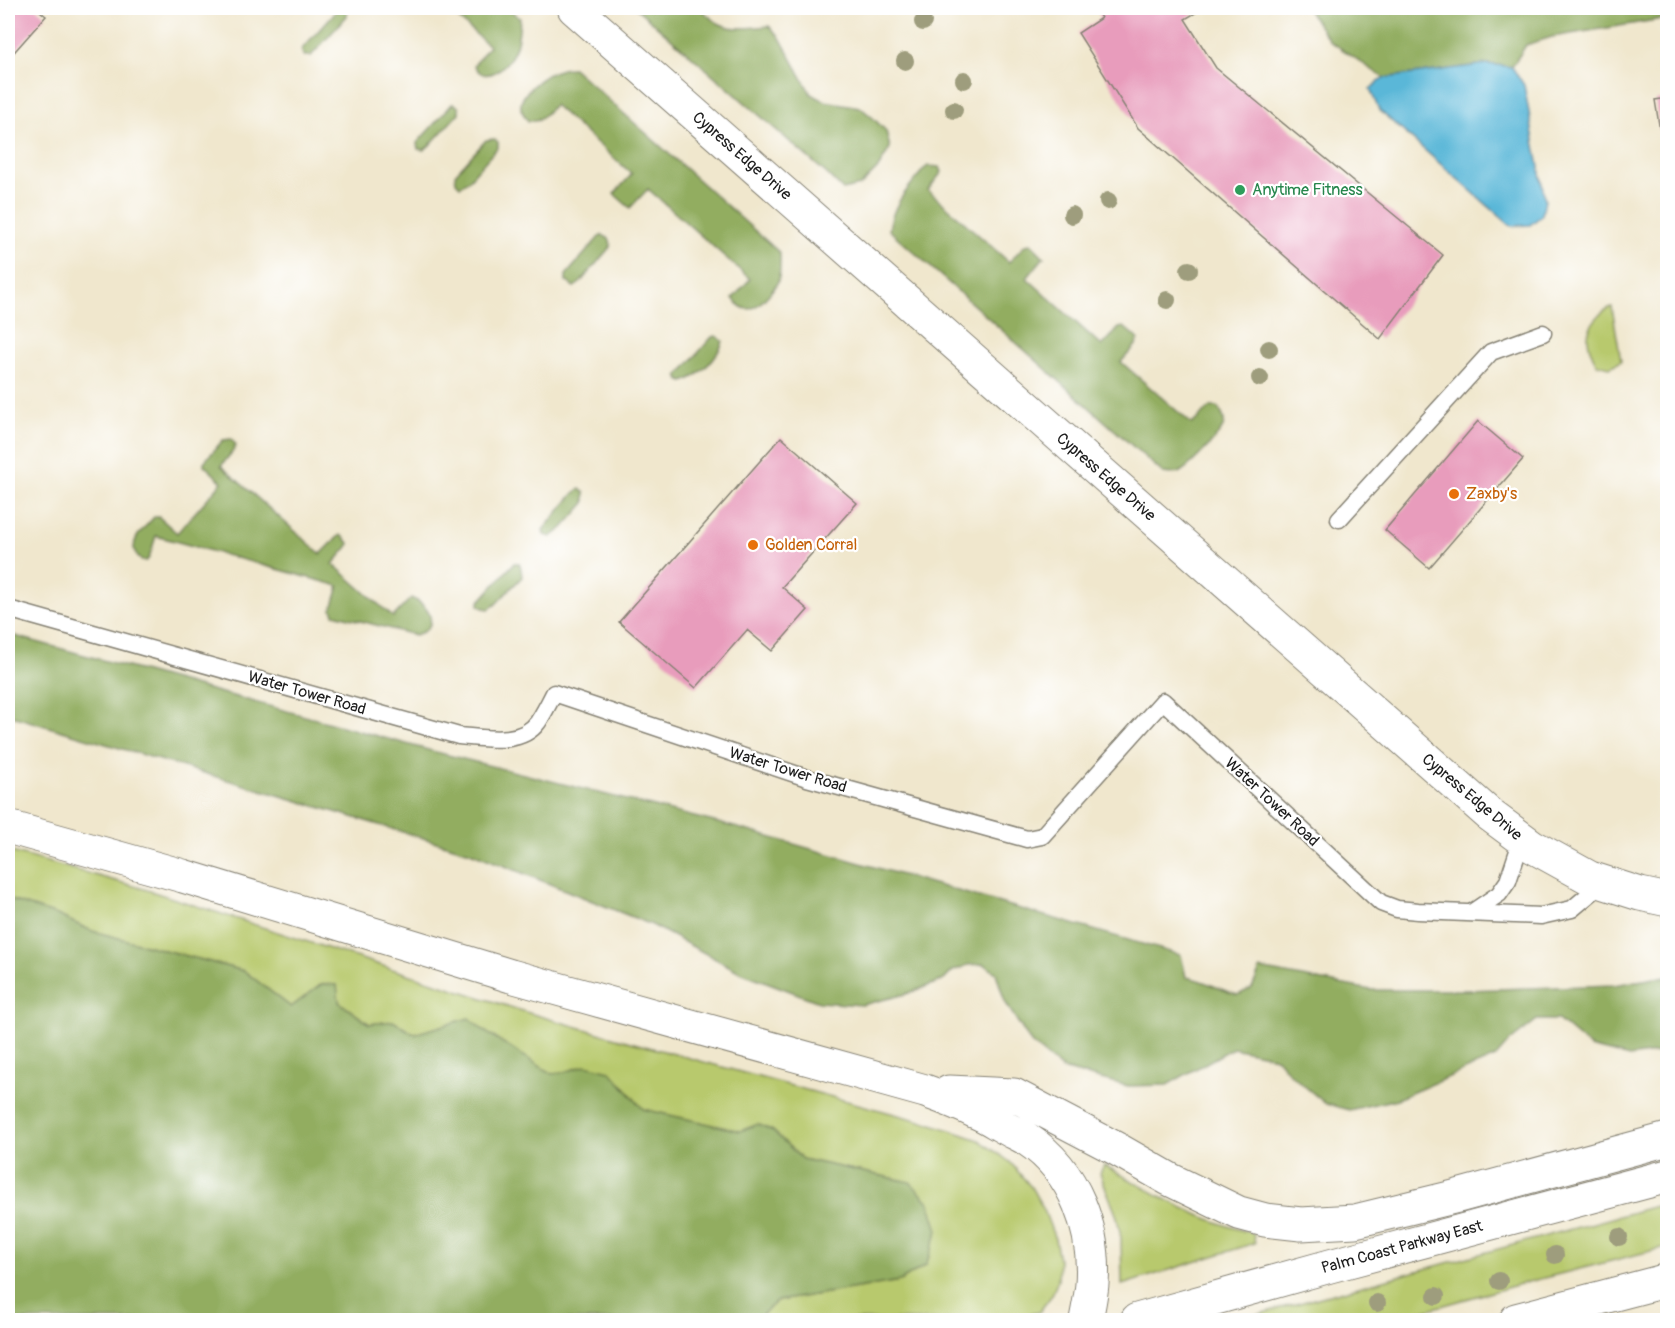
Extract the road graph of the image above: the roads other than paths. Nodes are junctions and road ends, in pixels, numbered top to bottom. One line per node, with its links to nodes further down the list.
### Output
1 (574, 8): 6 (main road, Cypress Edge Drive)
2 (1543, 333): 3 (lane)
3 (1339, 519)
4 (8, 609): 9 (lane, Water Tower Road)
5 (8, 827): 10 (main road)
6 (1522, 839): 7 (main road, Cypress Edge Drive); 9 (lane)
7 (1604, 882): 8 (main road, Cypress Edge Drive); 9 (lane, Water Tower Road)
8 (1668, 900)
9 (1471, 913)
10 (925, 1090): 11 (main road); 14 (main road)
11 (1668, 1139)
12 (1668, 1176): 15 (main road, Palm Coast Parkway East)
13 (1668, 1280): 16 (main road)
14 (1086, 1320)
15 (1137, 1320)
16 (1516, 1320)

